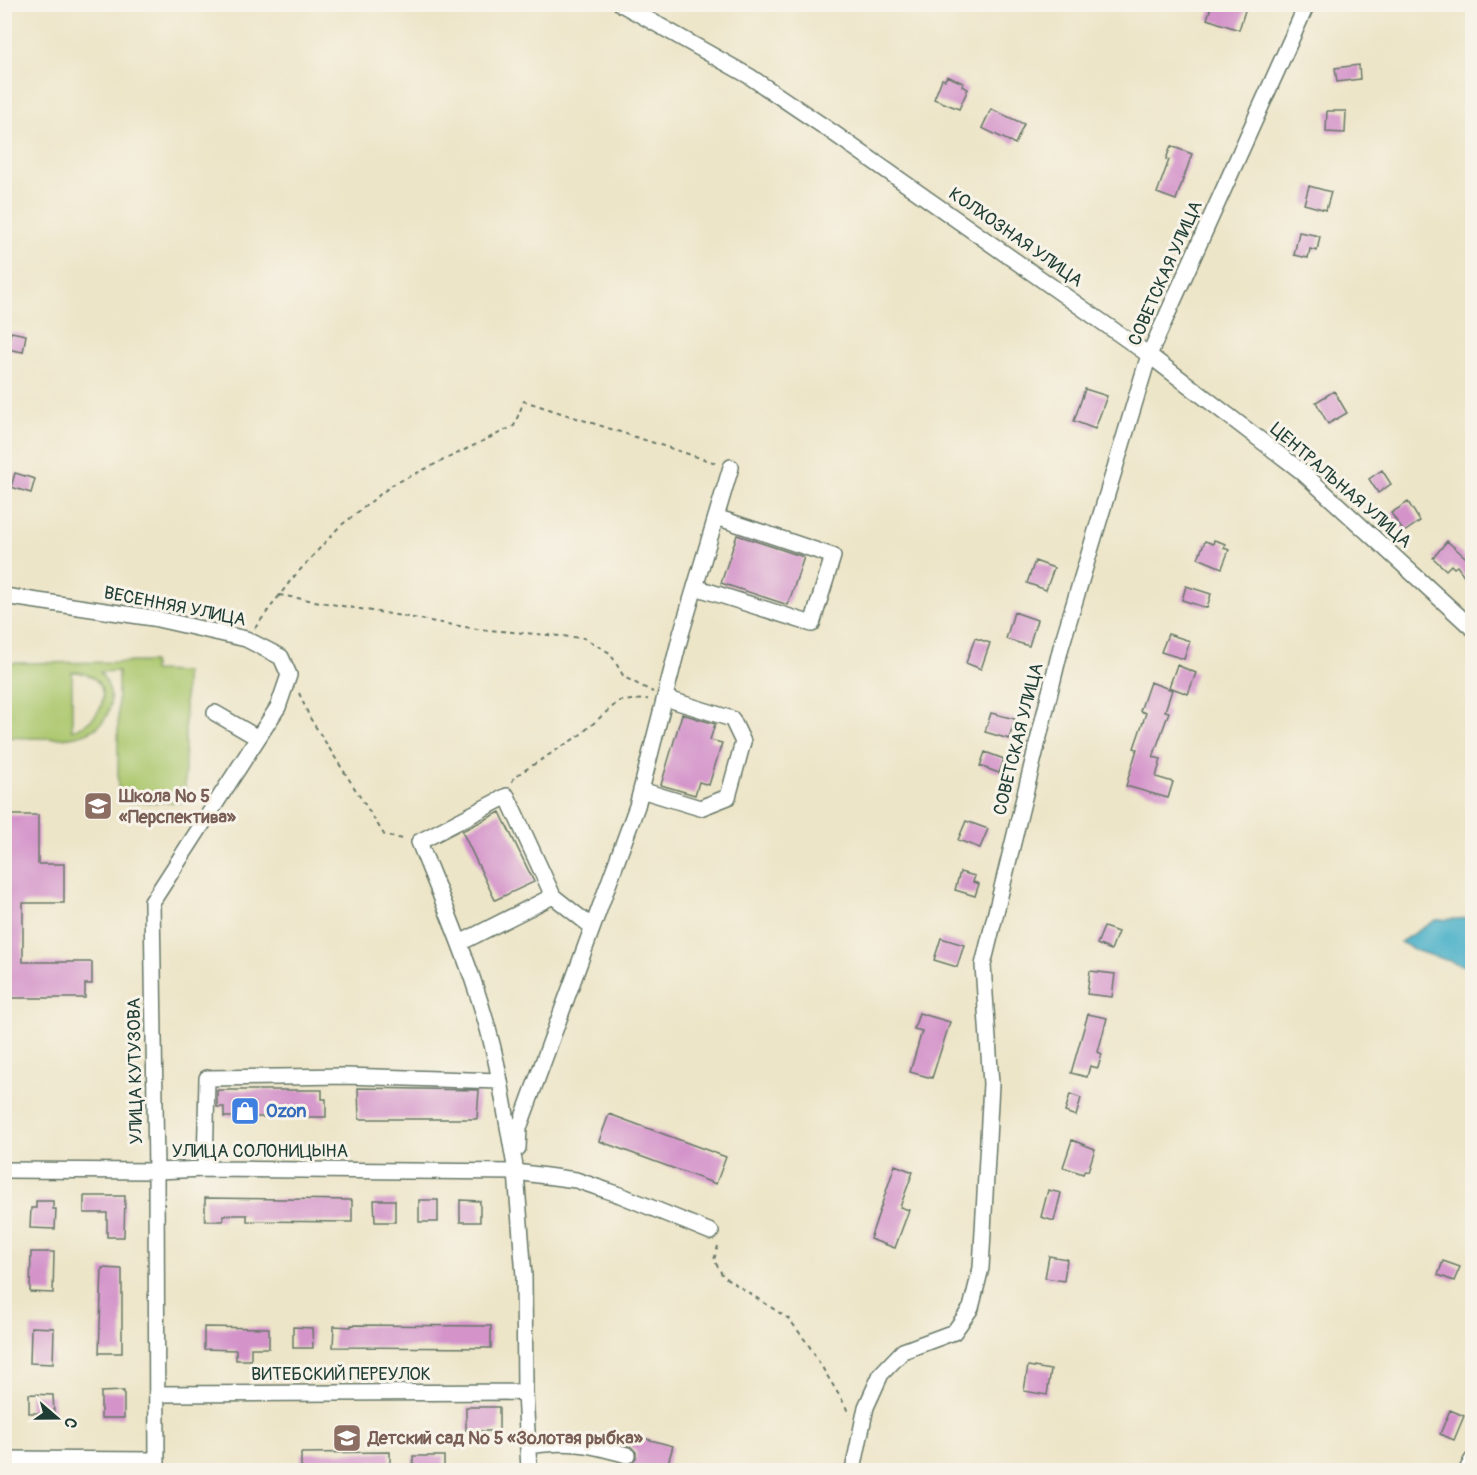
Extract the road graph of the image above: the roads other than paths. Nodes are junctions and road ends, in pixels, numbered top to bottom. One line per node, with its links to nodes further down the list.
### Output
1 (621, 4): 3 (street, КОЛХОЗНАЯ УЛИЦА)
2 (1307, 4): 3 (street, СОВЕТСКАЯ УЛИЦА)
3 (1149, 355): 8 (street, ЦЕНТРАЛЬНАЯ УЛИЦА); 31 (street, СОВЕТСКАЯ УЛИЦА)
4 (731, 467): 5 (street)
5 (716, 517): 6 (street); 6 (street)
6 (695, 587): 9 (street)
7 (4, 596): 10 (street, ВЕСЕННЯЯ УЛИЦА)
8 (1473, 628)
9 (664, 698): 13 (street); 13 (street)
10 (279, 707): 12 (street, УЛИЦА КУТУЗОВА)
11 (215, 713): 12 (street)
12 (258, 738): 20 (street, УЛИЦА КУТУЗОВА)
13 (641, 790): 15 (street)
14 (553, 897): 15 (street); 16 (street); 16 (street)
15 (592, 927): 21 (street)
16 (460, 943): 17 (street)
17 (500, 1081): 18 (street); 21 (street)
18 (205, 1169): 20 (street, УЛИЦА СОЛОНИЦЫНА); 21 (street, УЛИЦА СОЛОНИЦЫНА)
19 (4, 1170): 20 (street, УЛИЦА СОЛОНИЦЫНА)
20 (156, 1171): 24 (street, УЛИЦА КУТУЗОВА)
21 (516, 1172): 22 (street, УЛИЦА СОЛОНИЦЫНА); 23 (street)
22 (711, 1232)
23 (525, 1392): 24 (street, ВИТЕБСКИЙ ПЕРЕУЛОК); 25 (street)
24 (157, 1394): 29 (street, УЛИЦА КУТУЗОВА)
25 (528, 1446): 26 (street); 30 (street)
26 (627, 1455)
27 (4, 1459): 29 (street)
28 (1473, 1460): 32 (street)
29 (156, 1465)
30 (529, 1470)
31 (853, 1470)
32 (1467, 1470)

